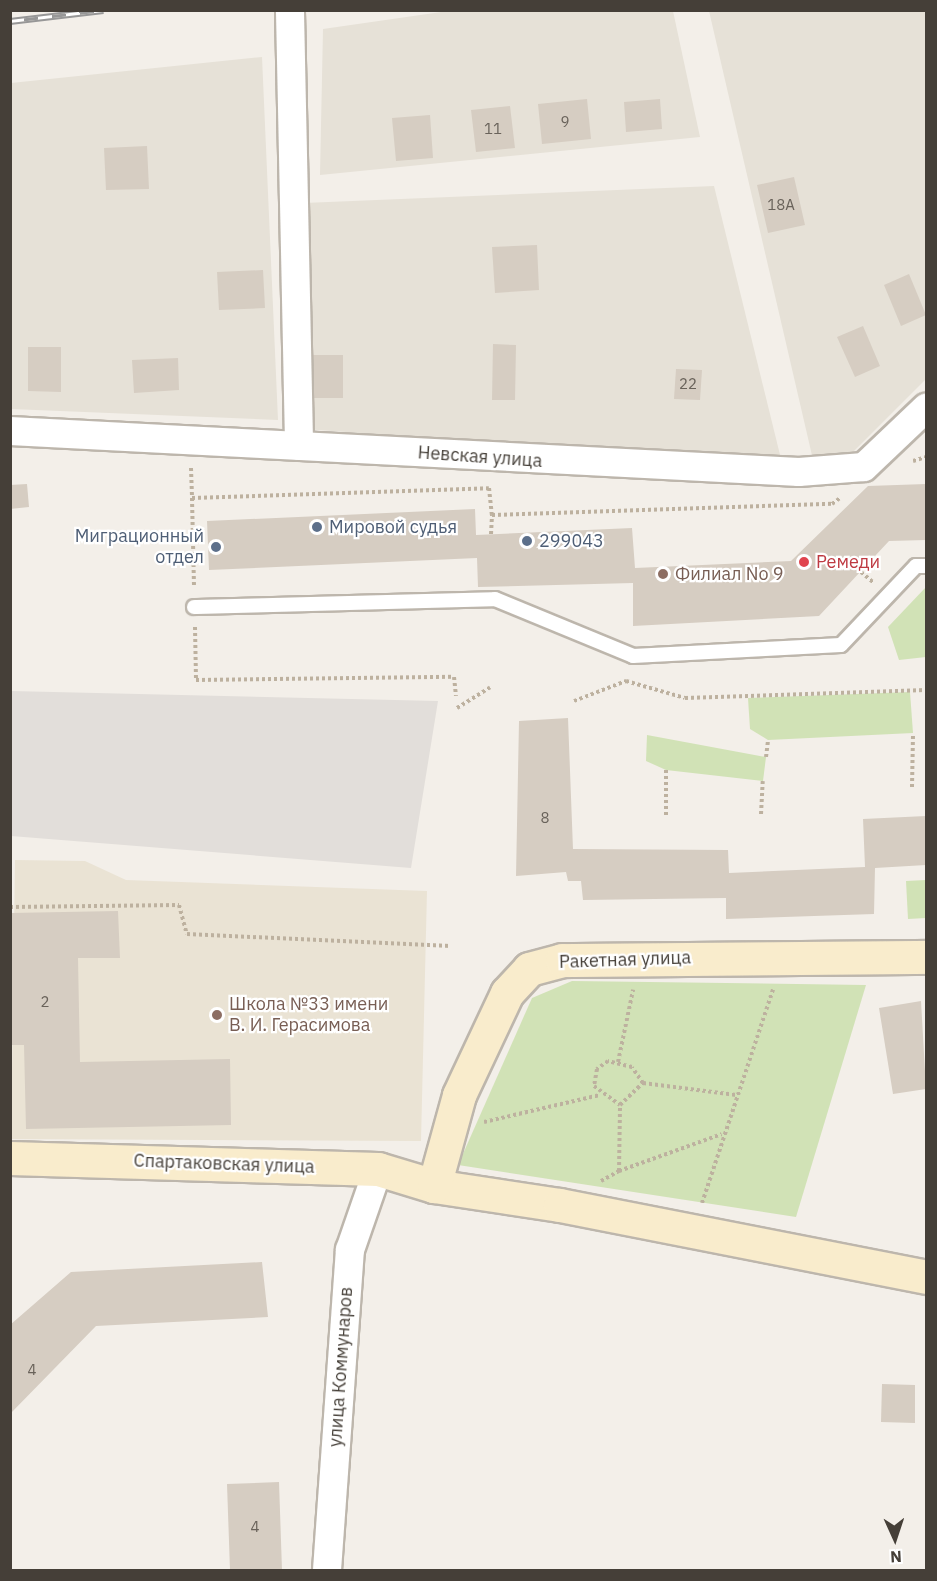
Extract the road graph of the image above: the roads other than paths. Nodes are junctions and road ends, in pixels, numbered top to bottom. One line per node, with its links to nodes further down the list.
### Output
1 (290, 12): 4 (street)
2 (927, 408): 4 (street, Невская улица)
3 (10, 431): 4 (street, Невская улица)
4 (299, 446)
5 (927, 566): 6 (lane)
6 (194, 607)
7 (927, 957): 10 (main road, Ракетная улица)
8 (10, 1158): 9 (main road, Спартаковская улица)
9 (378, 1169): 10 (main road, Спартаковская улица); 12 (street, улица Коммунаров)
10 (434, 1186): 11 (main road, Спартаковская улица)
11 (927, 1277)
12 (327, 1570)

